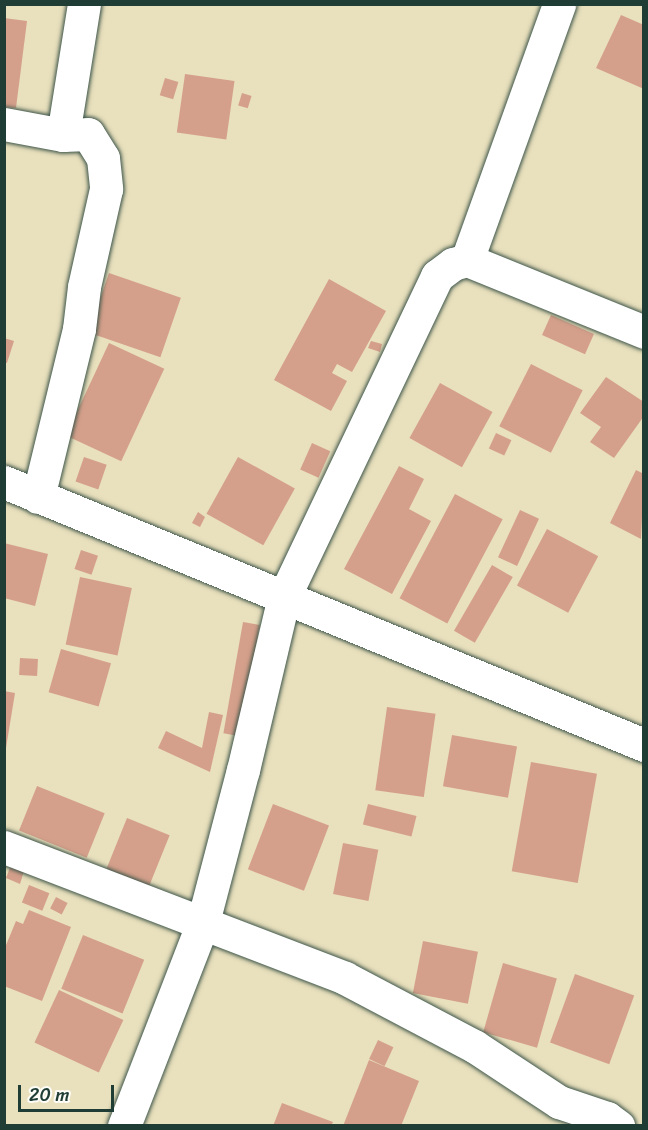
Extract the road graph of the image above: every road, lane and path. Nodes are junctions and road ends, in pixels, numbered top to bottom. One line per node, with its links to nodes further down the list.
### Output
1 (84, 4): 4 (street)
2 (559, 4): 5 (street)
3 (4, 124): 4 (street)
4 (63, 135): 8 (street)
5 (467, 260): 6 (street); 9 (street)
6 (644, 332)
7 (4, 483): 8 (street)
8 (38, 497): 9 (street)
9 (284, 597): 10 (street); 12 (street)
10 (644, 746)
11 (4, 847): 12 (street)
12 (203, 922): 13 (street); 14 (street)
13 (124, 1125)
14 (618, 1125)

